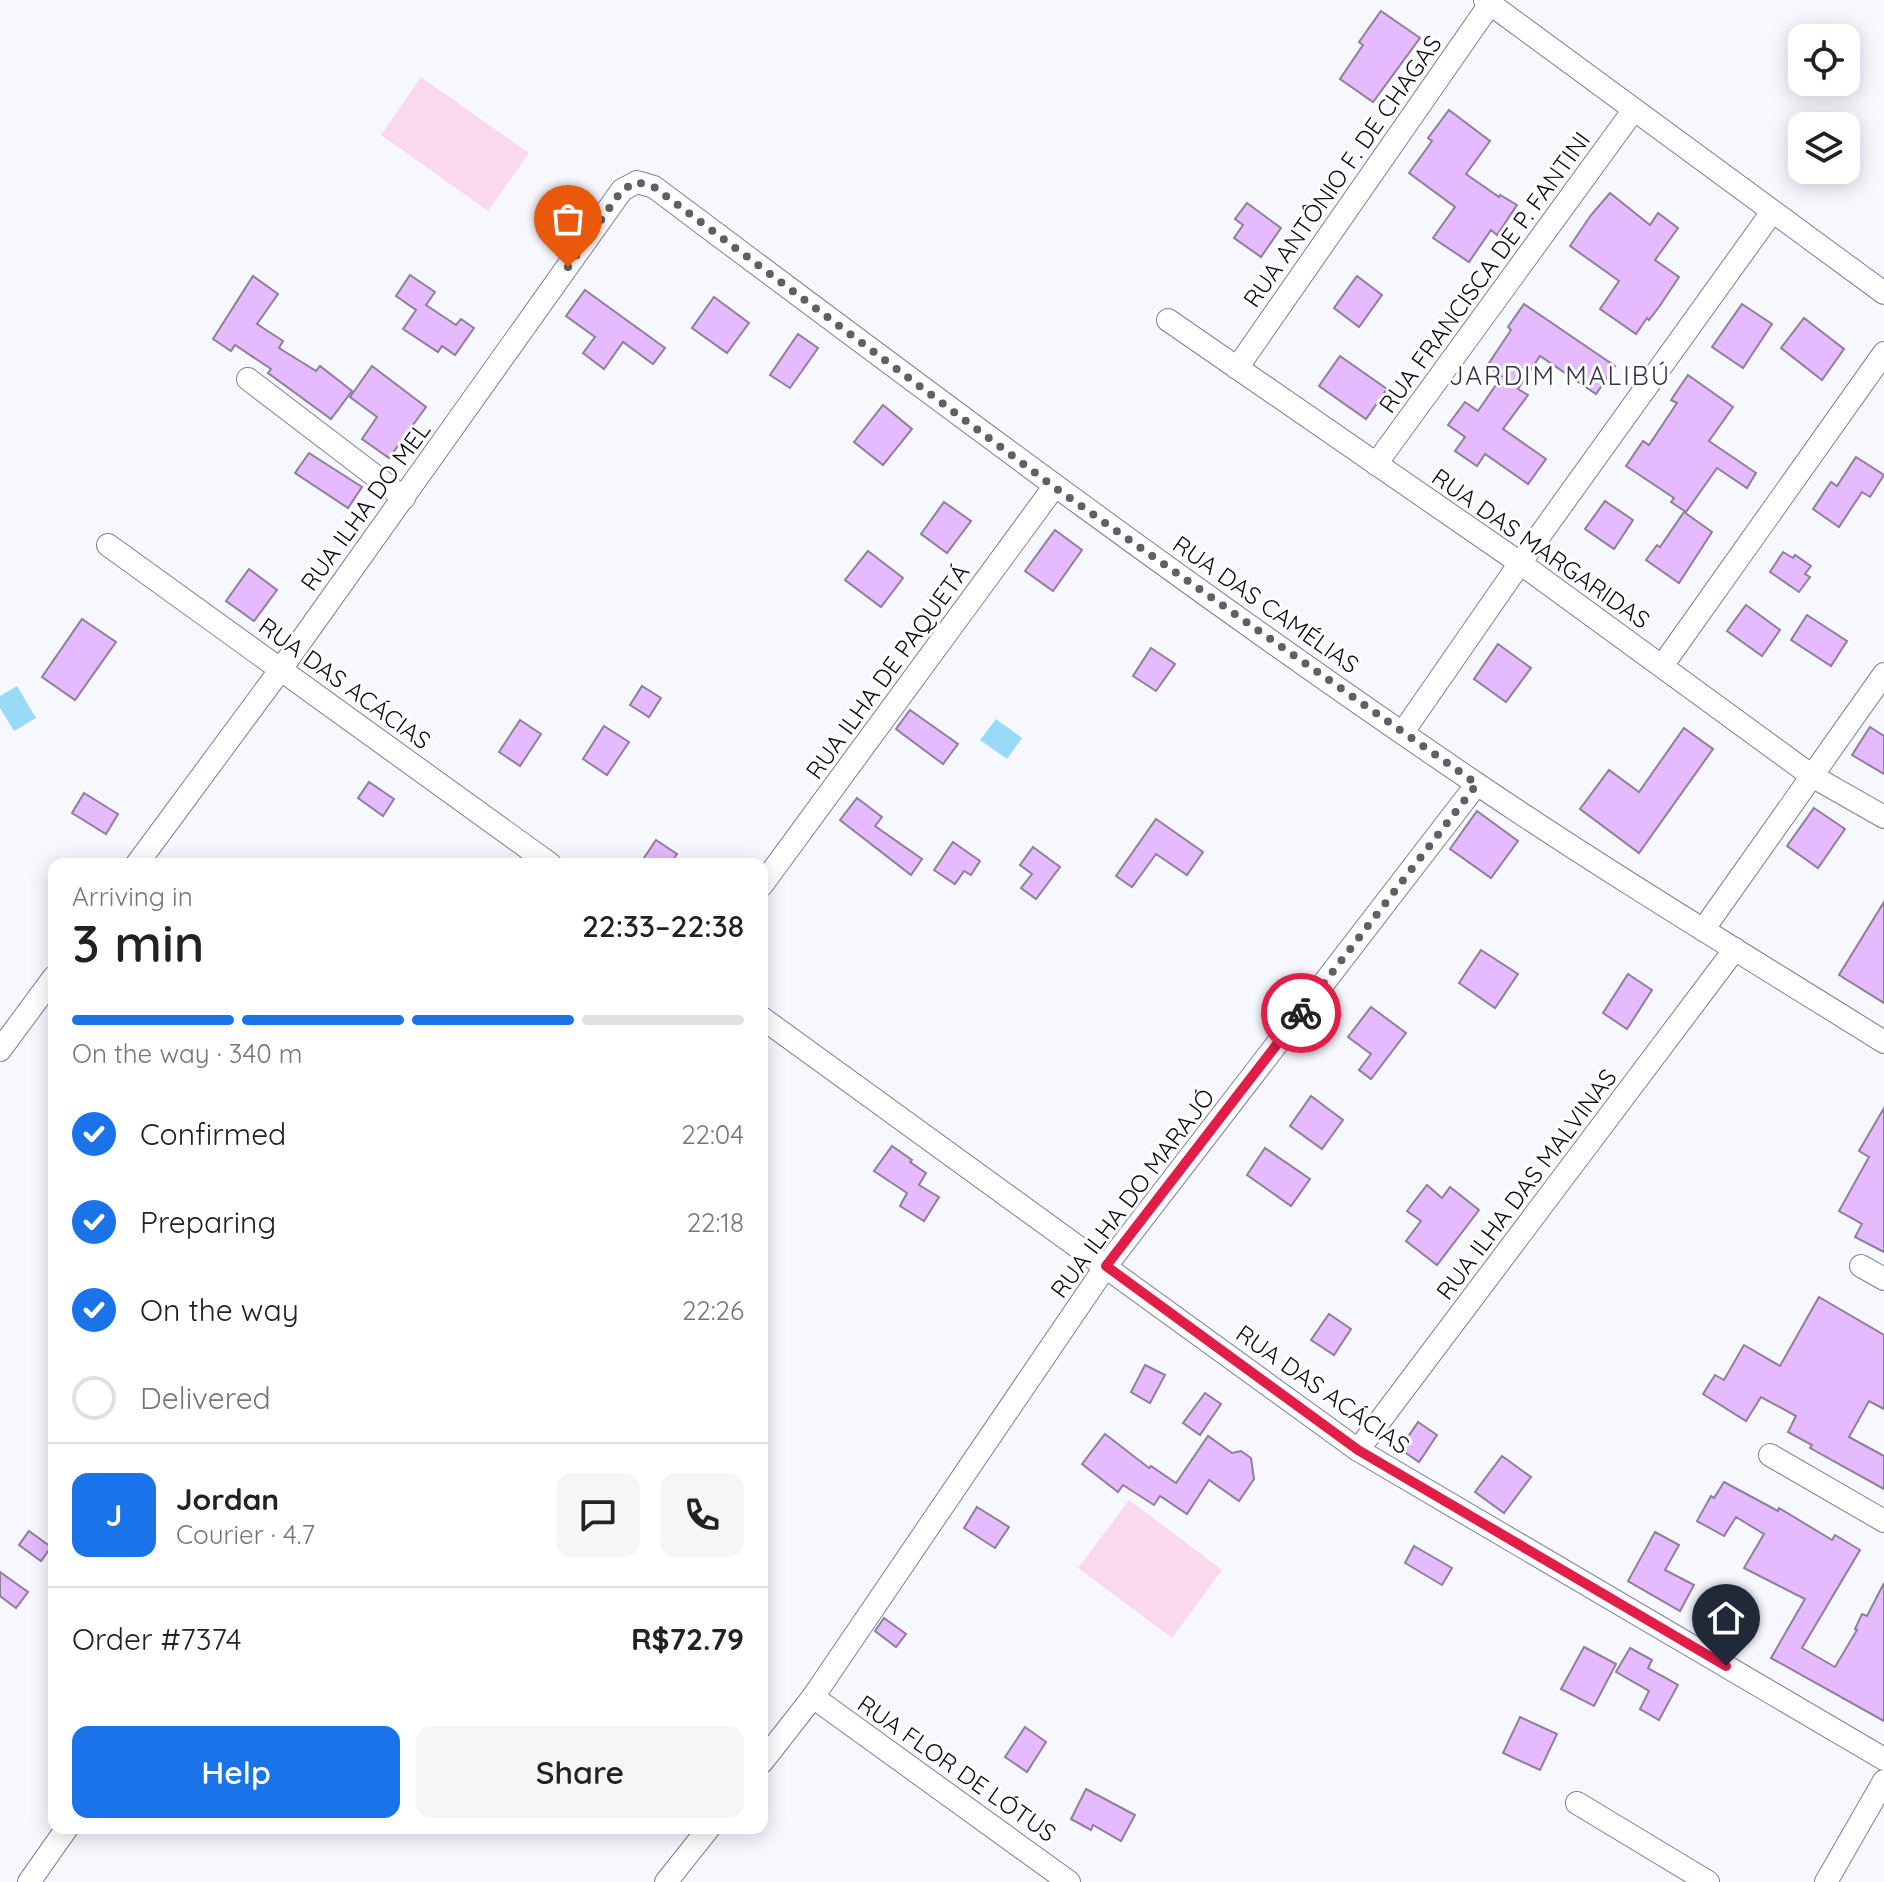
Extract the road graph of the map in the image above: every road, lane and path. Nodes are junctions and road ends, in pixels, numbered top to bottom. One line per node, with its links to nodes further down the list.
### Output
1 (1488, 2): 2 (street); 8 (street, RUA ANTÔNIO F. DE CHAGAS)
2 (1633, 111): 4 (street); 10 (street, RUA FRANCISCA DE P. FANTINI)
3 (637, 182): 11 (street, RUA DAS CAMÉLIAS); 12 (street, RUA ILHA DO MEL)
4 (1772, 212): 5 (street); 14 (street)
5 (1884, 293)
6 (1168, 320): 8 (street, RUA DAS MARGARIDAS)
7 (1884, 353): 15 (street)
8 (1237, 368): 10 (street, RUA DAS MARGARIDAS)
9 (248, 379): 12 (street)
10 (1376, 464): 14 (street, RUA DAS MARGARIDAS)
11 (1054, 487): 18 (street, RUA DAS CAMÉLIAS); 24 (street, RUA ILHA DE PAQUETÁ)
12 (404, 498): 16 (street, RUA ILHA DO MEL)
13 (108, 545): 16 (street, RUA DAS ACÁCIAS)
14 (1520, 563): 15 (street, RUA DAS MARGARIDAS); 18 (street)
15 (1662, 666): 19 (street, RUA DAS MARGARIDAS)
16 (281, 669): 22 (street, RUA ILHA DO MEL); 23 (street, RUA DAS ACÁCIAS)
17 (1884, 674): 19 (street)
18 (1403, 732): 20 (street, RUA DAS CAMÉLIAS)
19 (1812, 776): 21 (street, RUA DAS MARGARIDAS); 25 (street)
20 (1477, 784): 25 (street, RUA DAS CAMÉLIAS); 31 (street, RUA ILHA DO MARAJÓ)
21 (1884, 817)
22 (141, 858)
23 (542, 858)
24 (768, 877)
25 (1703, 930): 26 (street, RUA DAS CAMÉLIAS)
26 (1735, 949): 29 (street, RUA DAS CAMÉLIAS); 34 (street, RUA ILHA DAS MALVINAS)
27 (48, 985): 30 (street)
28 (768, 1022): 31 (street, RUA DAS ACÁCIAS)
29 (1884, 1042)
30 (0, 1050)
31 (1106, 1266): 34 (street, RUA DAS ACÁCIAS); 37 (street, RUA ILHA DO MARAJÓ)
32 (1861, 1266): 33 (street)
33 (1884, 1279)
34 (1358, 1450): 39 (street, RUA DAS ACÁCIAS)
35 (1770, 1455): 36 (street)
36 (1884, 1521)
37 (813, 1697): 38 (street, RUA ILHA DO MARAJÓ); 46 (street, RUA FLOR DE LÓTUS)
38 (768, 1754)
39 (1884, 1759)
40 (1884, 1781): 48 (street)
41 (1577, 1803): 47 (street)
42 (63, 1834): 44 (street)
43 (704, 1834): 45 (street)
44 (29, 1882)
45 (666, 1882)
46 (1069, 1882)
47 (1708, 1882)
48 (1826, 1882)

